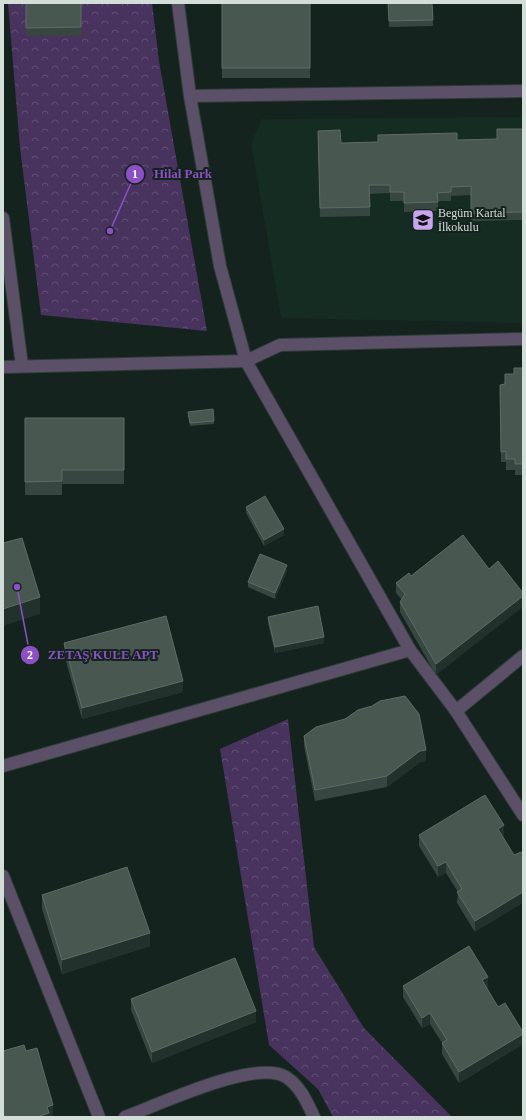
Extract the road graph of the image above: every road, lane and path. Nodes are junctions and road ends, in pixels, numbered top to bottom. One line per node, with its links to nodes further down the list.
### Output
1 (178, 3): 3 (street)
2 (523, 92): 3 (street)
3 (190, 96): 6 (street)
4 (3, 218): 8 (street)
5 (523, 339): 6 (street)
6 (246, 361): 8 (street); 9 (street)
7 (3, 366): 8 (street)
8 (22, 366)
9 (410, 650): 11 (street); 12 (street)
10 (523, 656): 11 (street)
11 (456, 711): 13 (street)
12 (3, 766)
13 (523, 814)
14 (3, 876): 15 (street)
15 (99, 1117)
16 (125, 1117): 17 (street)
17 (314, 1117)

